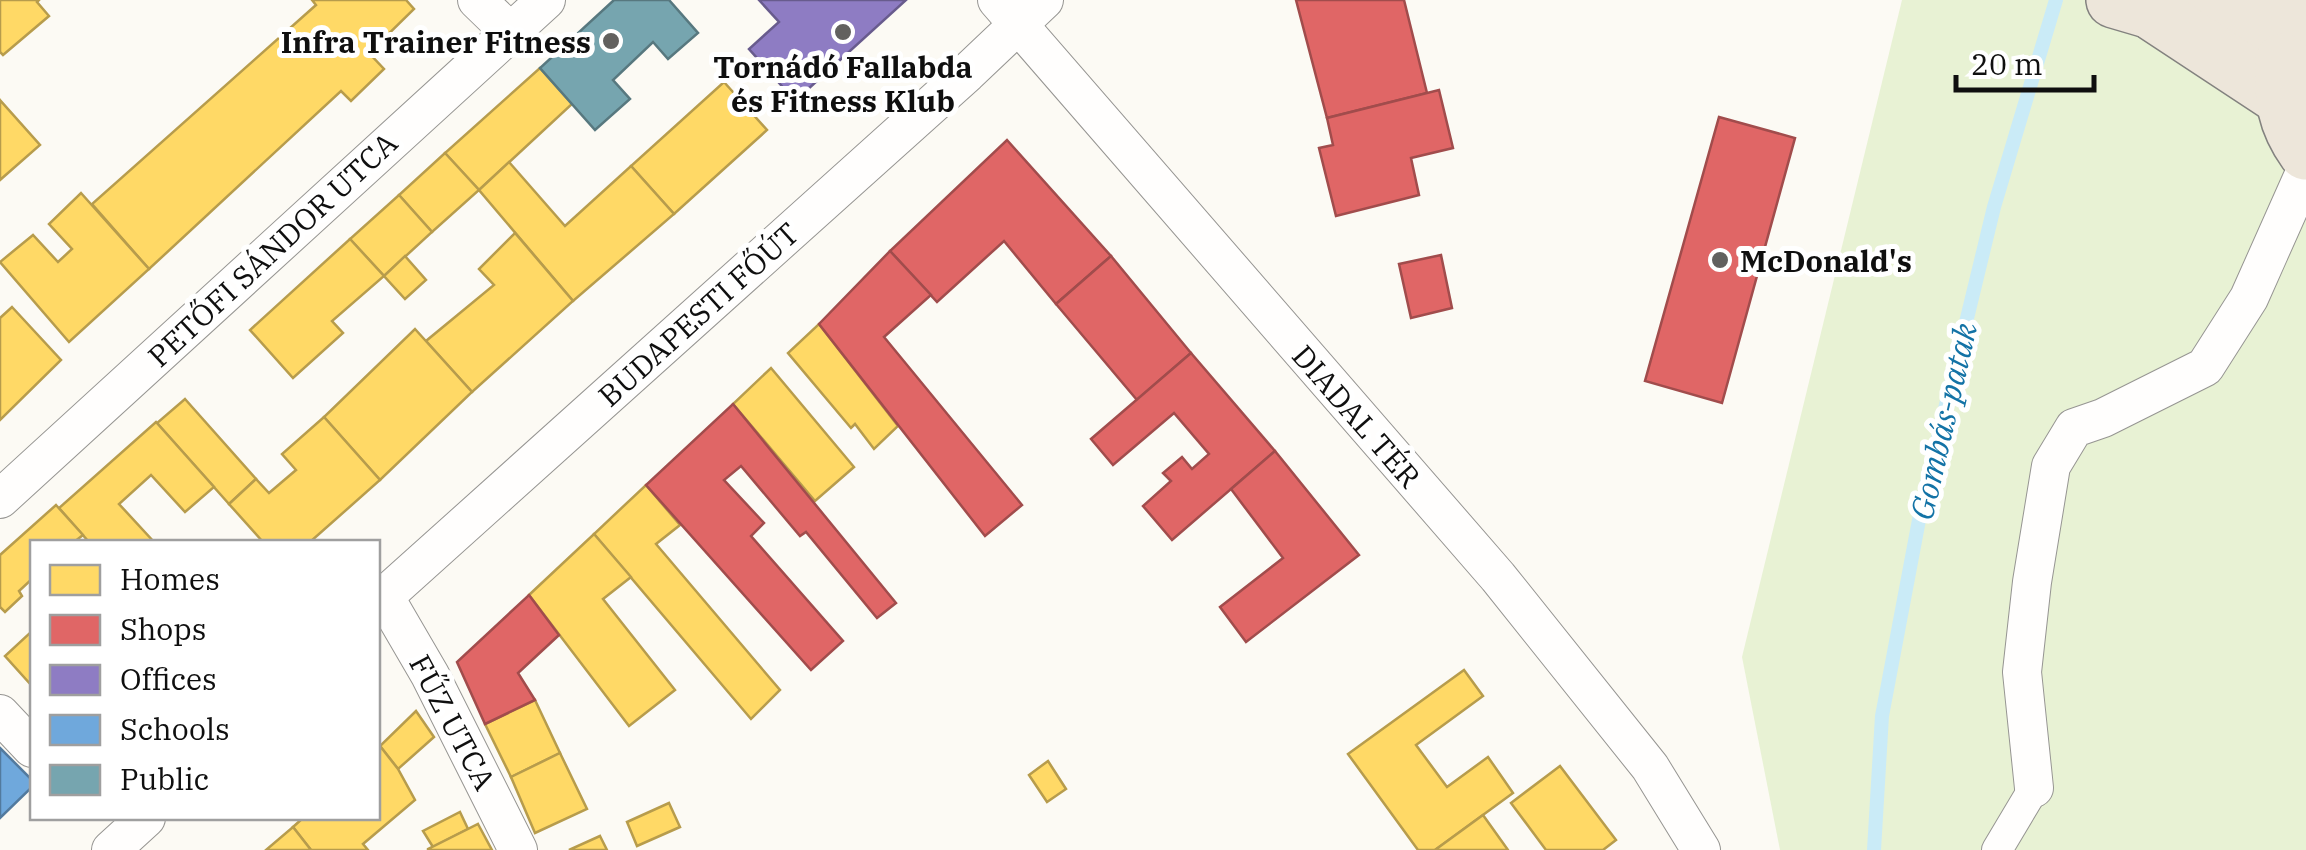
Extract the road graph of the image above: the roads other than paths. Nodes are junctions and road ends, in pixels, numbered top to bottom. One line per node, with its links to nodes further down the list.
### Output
1 (477, 0): 6 (street)
2 (546, 0): 6 (street, PETŐFI SÁNDOR UTCA)
3 (2131, 5): 5 (main road); 7 (main road)
4 (1019, 8): 11 (street, BUDAPESTI FŐÚT); 16 (street, DIADAL TÉR)
5 (2302, 23): 7 (main road)
6 (509, 31): 10 (street, PETŐFI SÁNDOR UTCA)
7 (2281, 97): 8 (main road)
8 (2306, 152)
9 (2306, 170): 14 (street)
10 (0, 499)
11 (380, 599): 15 (street, FŰZ UTCA)
12 (0, 714): 13 (street)
13 (30, 746)
14 (2034, 788): 17 (street)
15 (518, 850)
16 (1702, 850)
17 (1996, 850)

